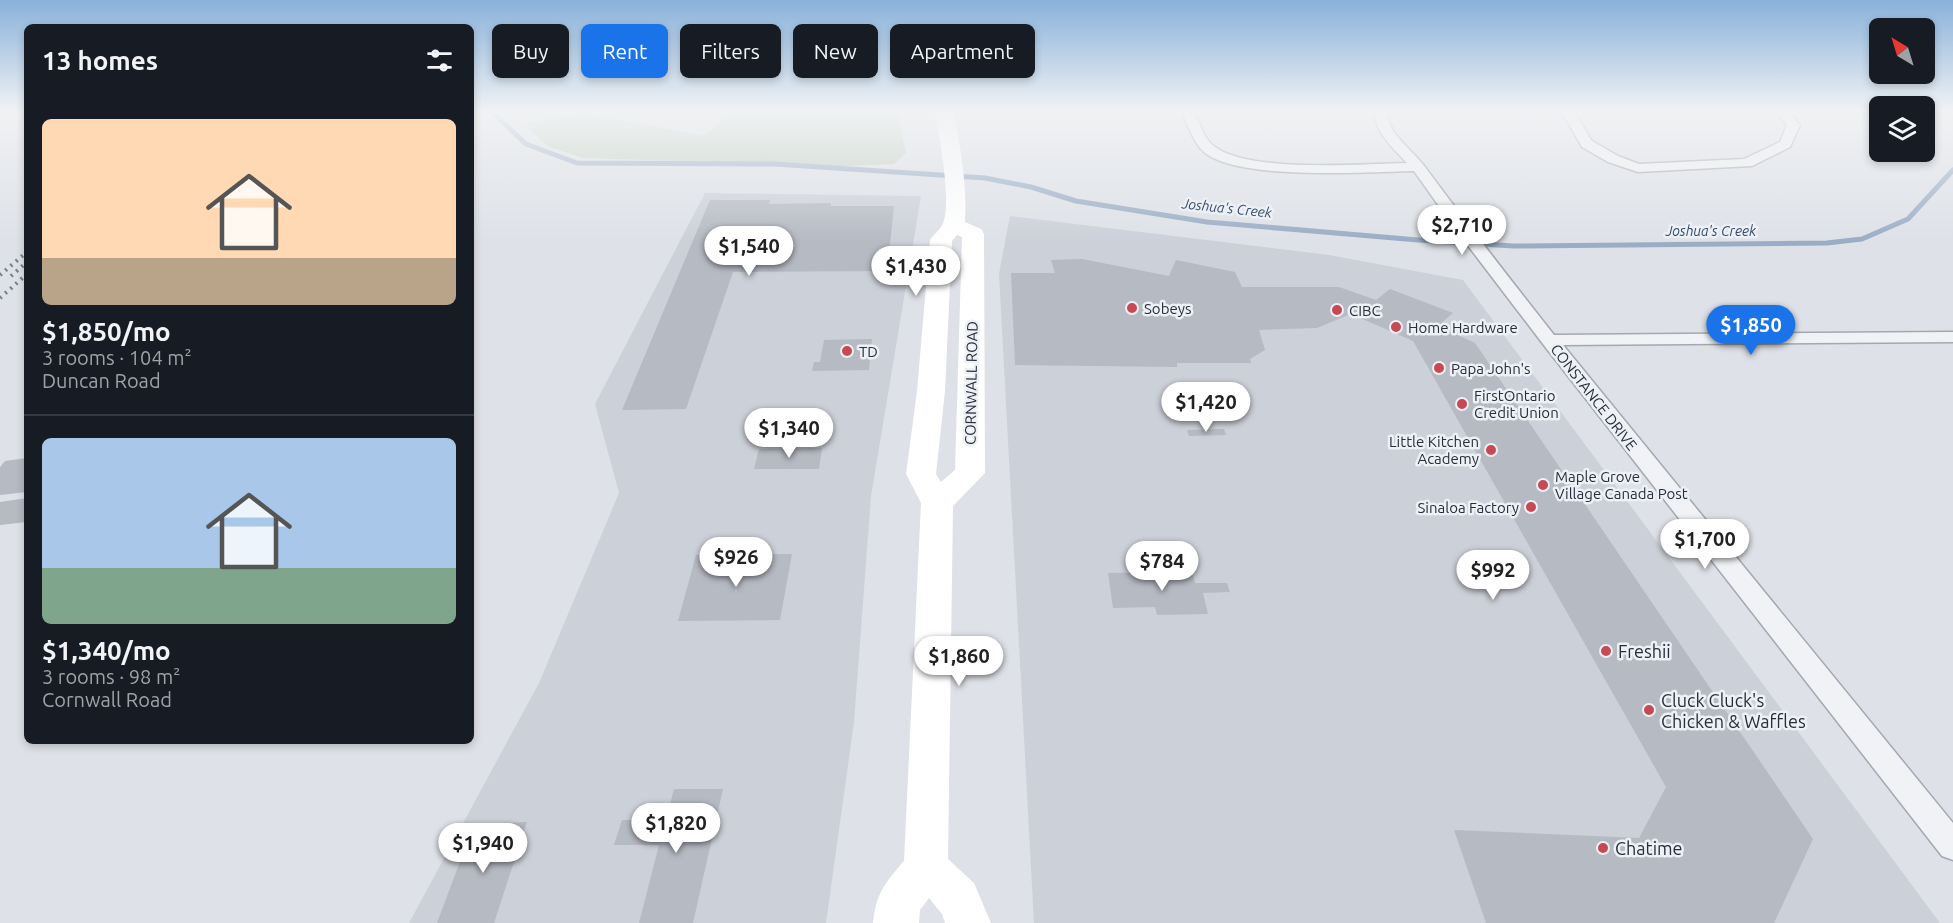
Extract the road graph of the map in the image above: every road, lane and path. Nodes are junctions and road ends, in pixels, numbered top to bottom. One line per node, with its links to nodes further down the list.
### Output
1 (953, 155): 7 (main road)
2 (1221, 155): 6 (street)
3 (1407, 155): 6 (street, CONSTANCE DRIVE)
4 (1606, 155): 5 (street)
5 (1763, 155)
6 (1418, 167): 9 (street, CONSTANCE DRIVE)
7 (954, 225): 10 (main road); 10 (main road, CORNWALL ROAD)
8 (1953, 337): 9 (street)
9 (1549, 340): 11 (street, CONSTANCE DRIVE)
10 (937, 502): 12 (main road)
11 (1953, 846)
12 (926, 868): 13 (main road); 14 (main road)
13 (896, 923)
14 (968, 923)

